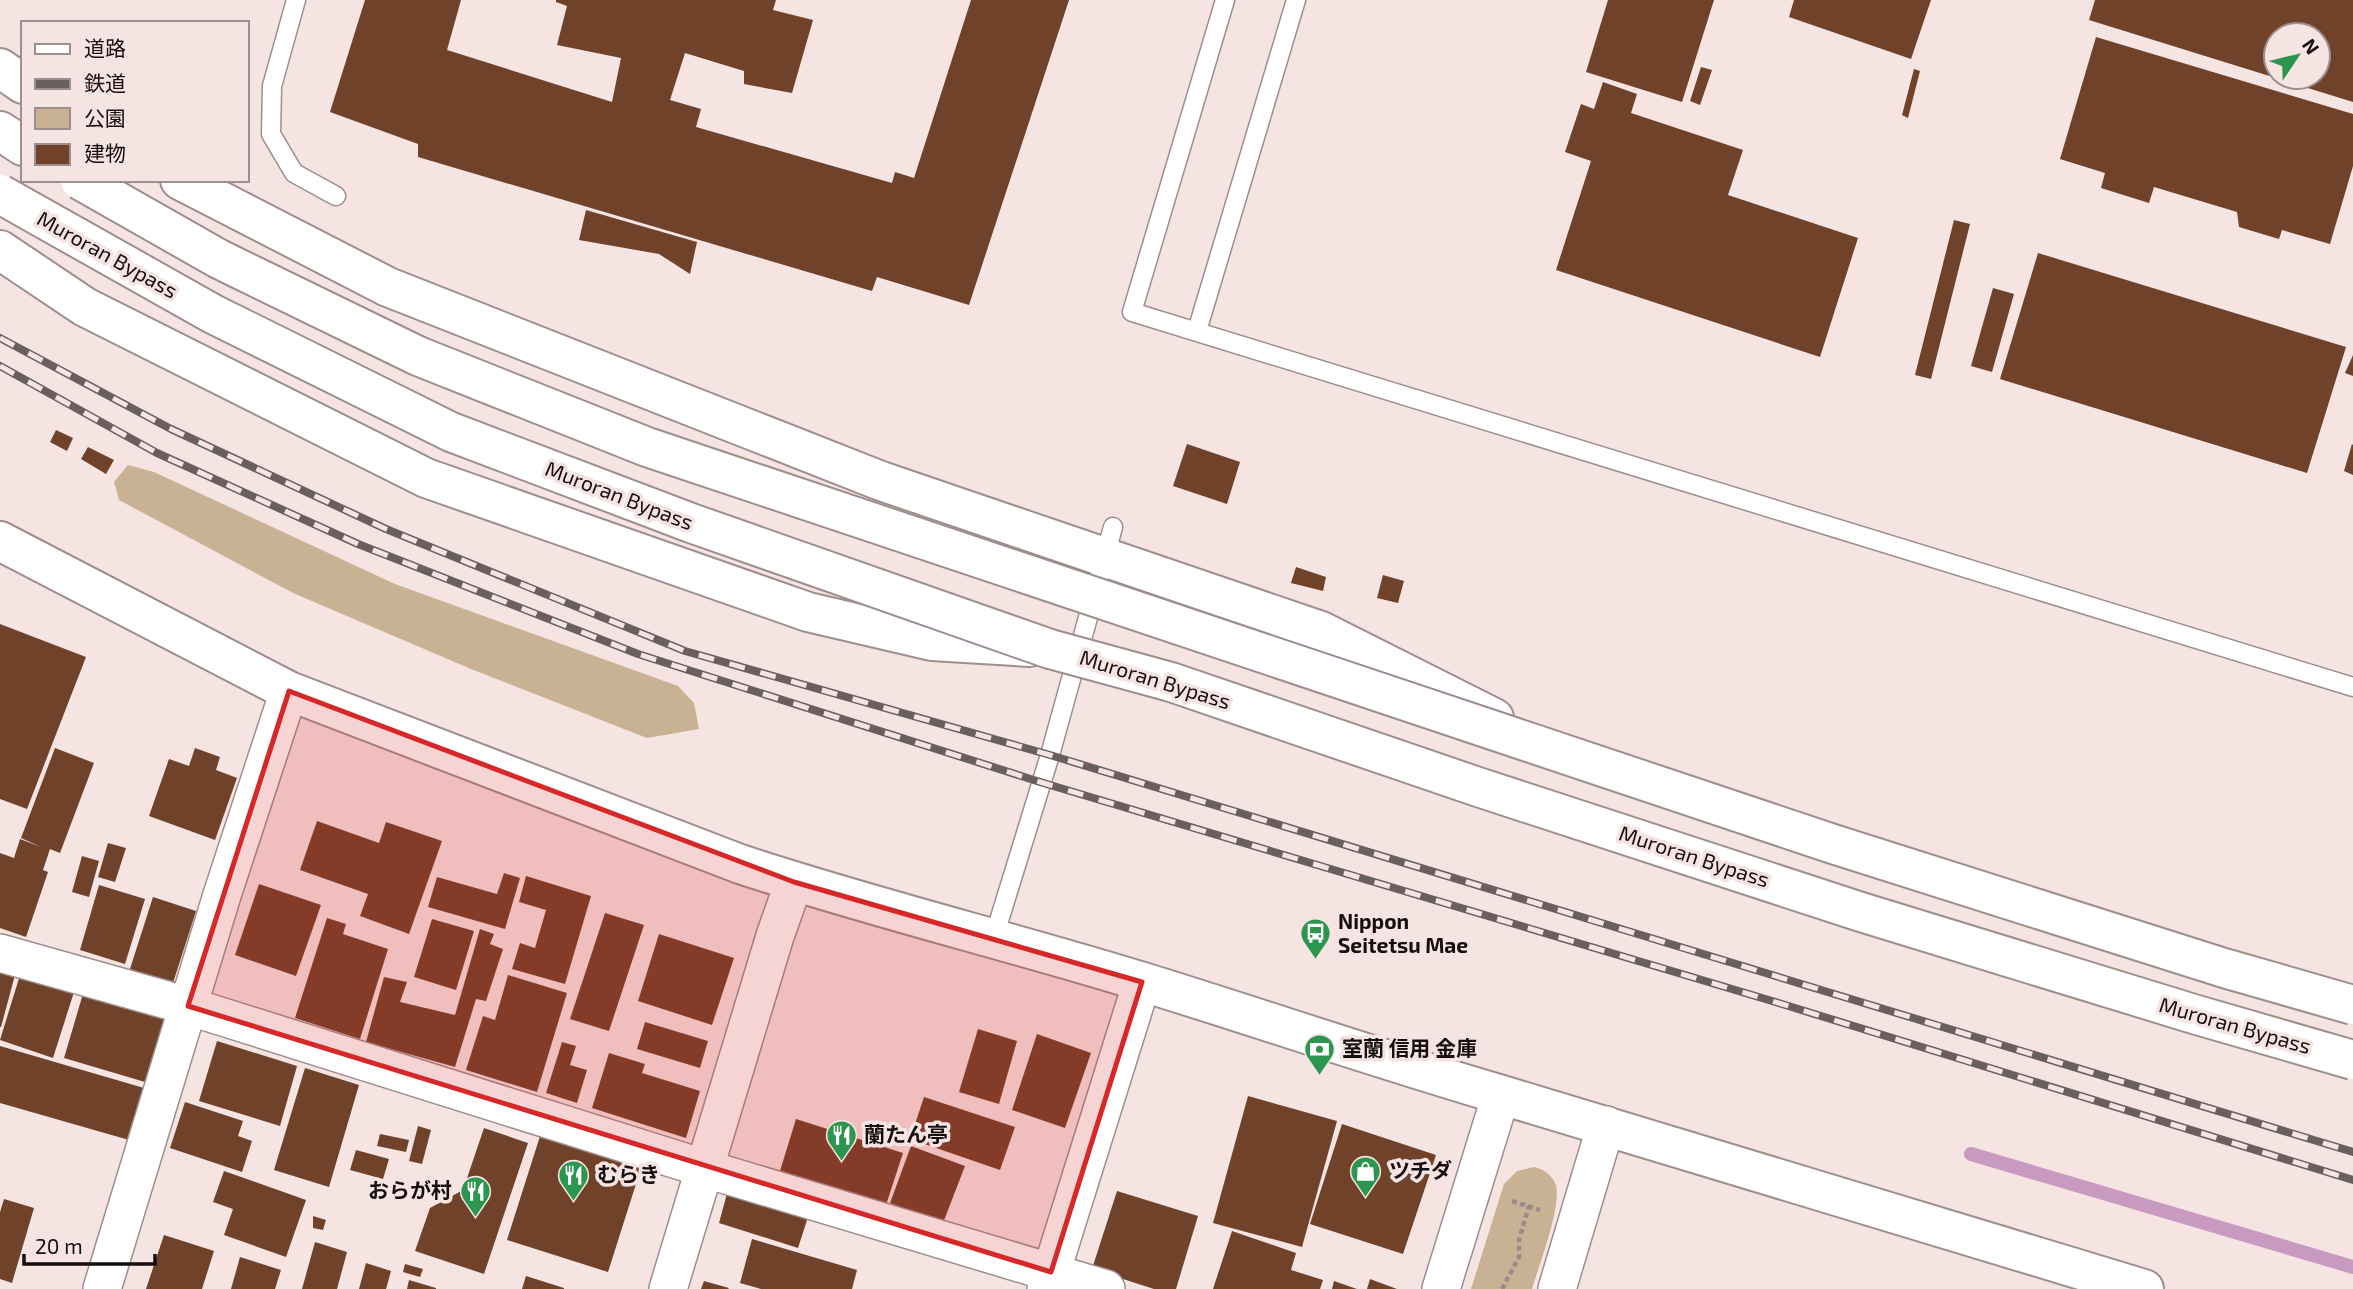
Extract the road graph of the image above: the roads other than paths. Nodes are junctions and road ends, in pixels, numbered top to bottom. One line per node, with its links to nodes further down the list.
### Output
1 (296, 0): 11 (lane)
2 (1225, 0): 13 (lane)
3 (1296, 0): 13 (lane)
4 (0, 68): 5 (main road)
5 (21, 83)
6 (0, 131): 7 (main road)
7 (21, 145)
8 (84, 182): 19 (main road, bridge)
9 (184, 182): 15 (main road)
10 (0, 194): 16 (main road, Muroran Bypass, bridge)
11 (335, 196)
12 (0, 250): 16 (main road, bridge)
13 (1197, 331): 17 (lane)
14 (0, 541): 18 (main road)
15 (1109, 542): 19 (main road); 21 (lane)
16 (1050, 649): 26 (main road, Muroran Bypass, bridge)
17 (2353, 687)
18 (289, 691): 20 (main road); 25 (street)
19 (1567, 755): 24 (main road, bridge)
20 (794, 882): 21 (main road); 29 (street)
21 (994, 937): 23 (main road)
22 (0, 953): 25 (street)
23 (1142, 982): 27 (main road); 30 (street)
24 (2353, 1005)
25 (188, 1006): 29 (street); 31 (street)
26 (2353, 1060)
27 (1501, 1095): 28 (main road); 34 (street)
28 (1606, 1125): 35 (street); 36 (main road)
29 (703, 1168): 30 (street); 32 (street)
30 (1049, 1281): 33 (street)
31 (102, 1289)
32 (668, 1289)
33 (1106, 1289)
34 (1441, 1289)
35 (1557, 1289)
36 (2144, 1289)

